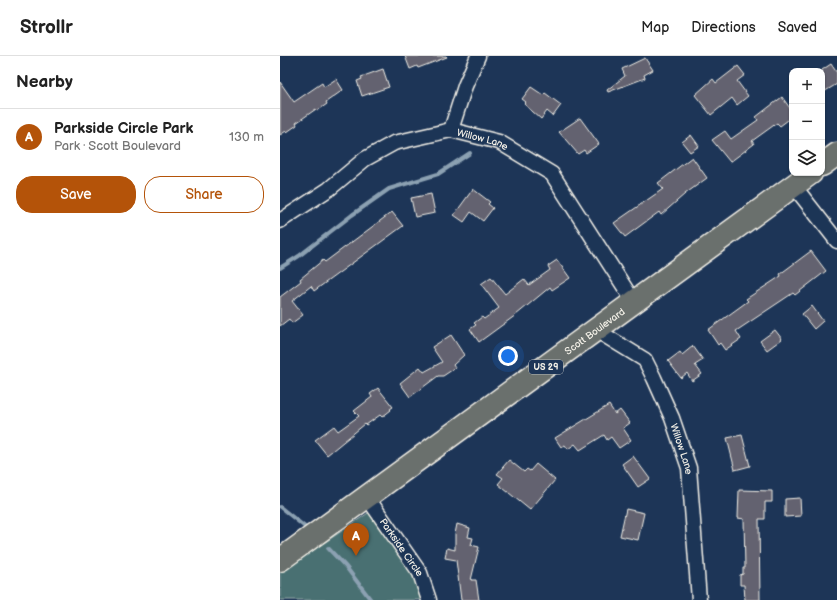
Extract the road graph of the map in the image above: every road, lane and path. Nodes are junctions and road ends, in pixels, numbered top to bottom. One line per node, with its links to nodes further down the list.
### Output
1 (478, 56): 2 (street)
2 (451, 130): 7 (street, Willow Lane); 9 (street, Willow Lane)
3 (837, 154): 4 (highway)
4 (825, 163)
5 (807, 176): 6 (highway, Scott Boulevard / US 29)
6 (794, 186): 8 (street); 9 (highway, Scott Boulevard / US 29)
7 (280, 221)
8 (837, 241)
9 (634, 302): 10 (highway, Scott Boulevard / US 29)
10 (596, 330): 11 (highway, Scott Boulevard / US 29); 14 (street, Willow Lane)
11 (368, 497): 12 (highway, Scott Boulevard / US 29); 13 (street, Parkside Circle)
12 (280, 560)
13 (429, 600)
14 (699, 600)

